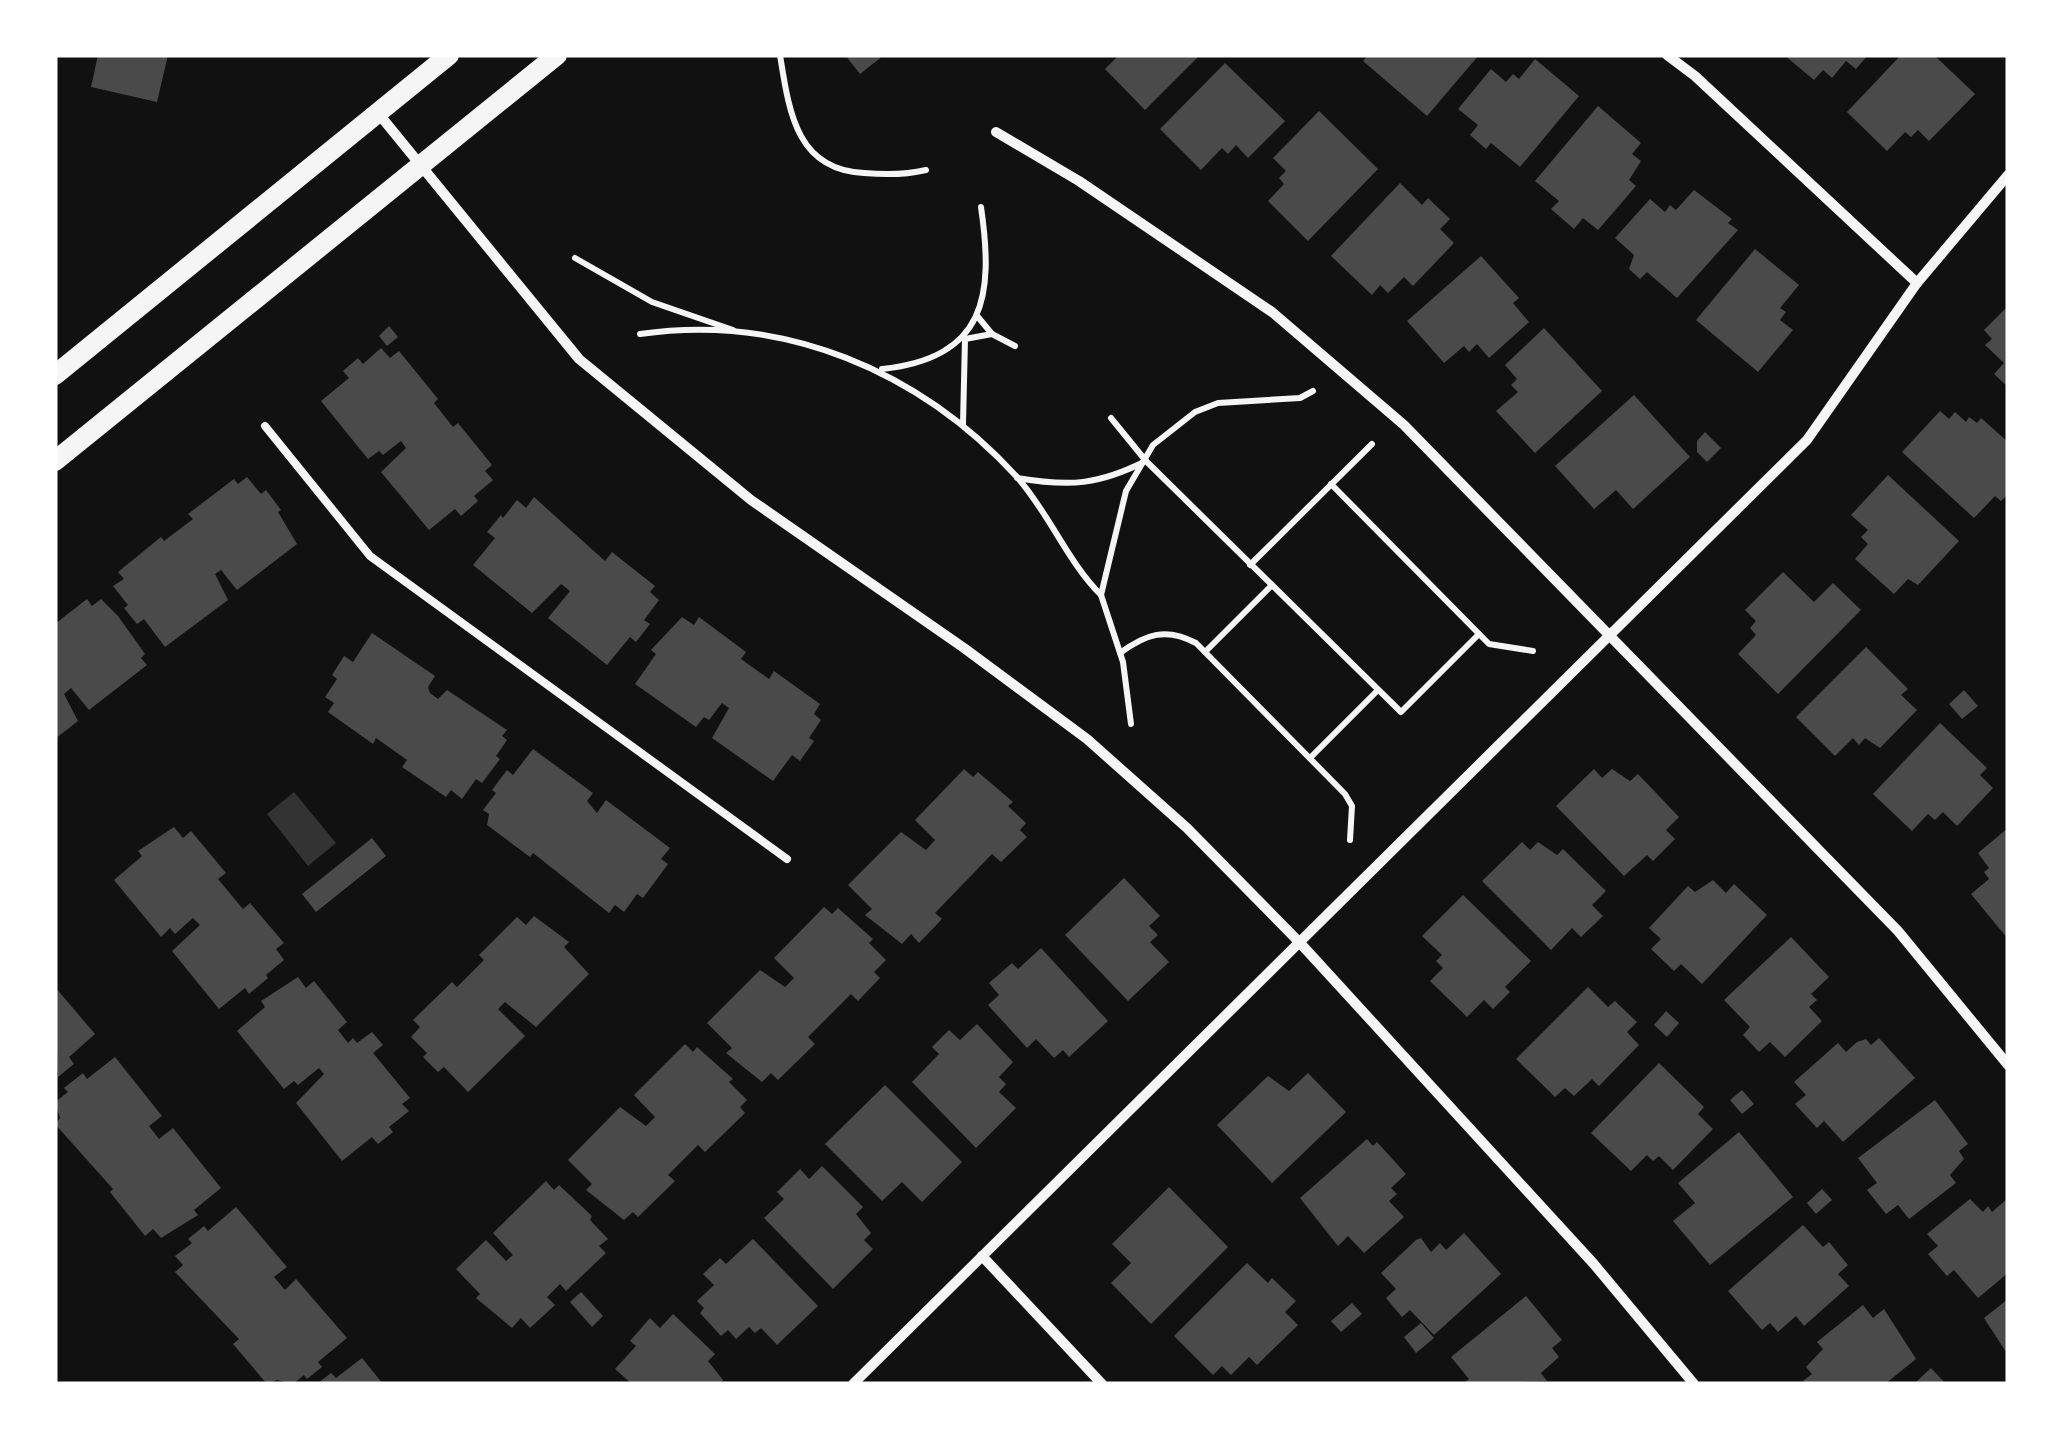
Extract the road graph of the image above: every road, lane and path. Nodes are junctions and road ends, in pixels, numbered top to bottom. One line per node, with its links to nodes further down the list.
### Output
1 (449, 55): 5 (main road)
2 (556, 55): 7 (main road)
3 (780, 55): 8 (path)
4 (1666, 55): 12 (street)
5 (377, 112): 7 (street); 20 (main road)
6 (996, 132): 34 (street)
7 (420, 166): 26 (main road); 43 (street)
8 (926, 170)
9 (2008, 175): 12 (street)
10 (980, 207): 13 (path)
11 (575, 258): 14 (path)
12 (1917, 283): 34 (street)
13 (978, 317): 16 (path); 17 (path)
14 (739, 332): 15 (path); 19 (path)
15 (640, 334)
16 (992, 334): 17 (path); 18 (path)
17 (964, 339): 19 (path); 23 (path)
18 (1015, 346)
19 (881, 370): 23 (path)
20 (55, 375)
21 (1314, 392): 27 (path)
22 (1111, 418): 27 (path)
23 (964, 425): 28 (path)
24 (265, 426): 42 (lane)
25 (1372, 444): 29 (path)
26 (55, 460)
27 (1146, 461): 28 (path); 30 (path); 32 (path)
28 (1018, 478): 32 (path)
29 (1331, 484): 30 (path); 33 (path)
30 (1250, 565): 31 (path)
31 (1271, 586): 36 (path); 38 (path)
32 (1101, 594): 37 (path)
33 (1479, 634): 35 (path); 38 (path)
34 (1610, 638): 43 (street); 44 (street)
35 (1533, 651)
36 (1205, 652): 37 (path); 40 (path)
37 (1120, 654): 39 (path)
38 (1378, 690): 40 (path)
39 (1131, 724)
40 (1310, 758): 41 (path)
41 (1350, 840)
42 (787, 858)
43 (1301, 944): 45 (street); 48 (street)
44 (2008, 1065)
45 (982, 1256): 46 (street); 47 (street)
46 (853, 1384)
47 (1102, 1384)
48 (1694, 1384)

